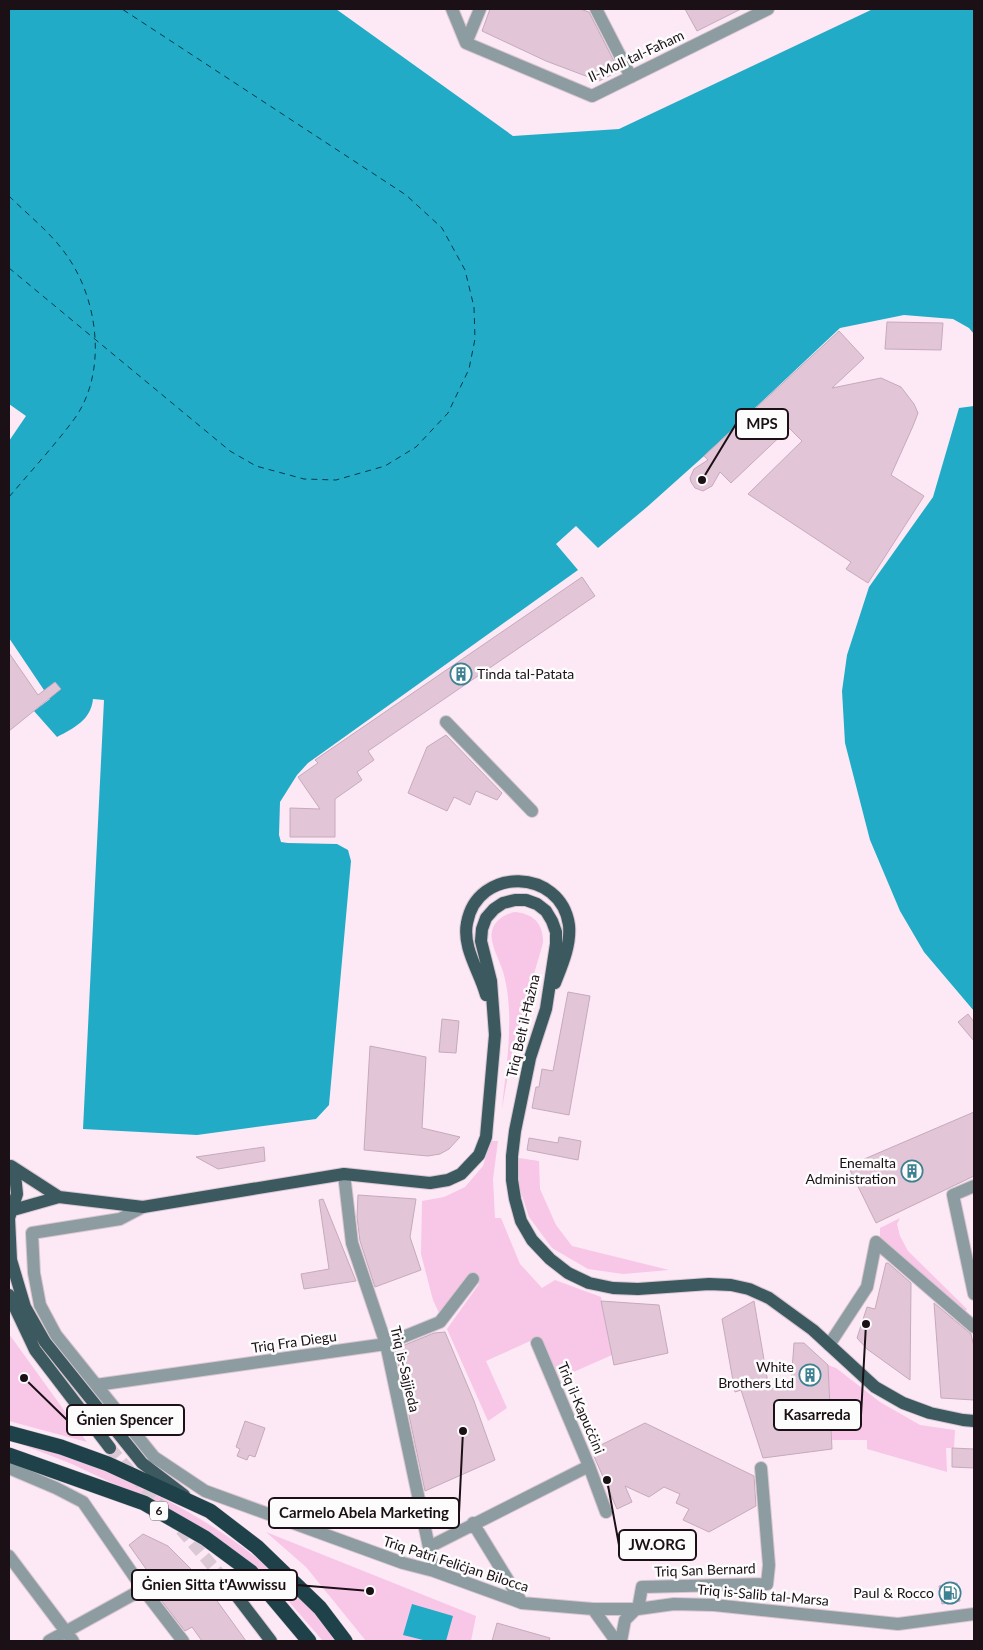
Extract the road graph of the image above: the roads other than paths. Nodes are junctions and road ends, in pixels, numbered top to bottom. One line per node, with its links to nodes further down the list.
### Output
1 (452, 9): 5 (street)
2 (480, 9): 5 (street)
3 (596, 9): 6 (street)
4 (768, 9): 6 (street, Il-Moll tal-Faħam)
5 (466, 42): 6 (street, Il-Moll tal-Faħam)
6 (631, 77)
7 (446, 722): 8 (street)
8 (532, 811)
9 (546, 1009): 10 (main road, Triq Belt il-Ħażna); 10 (main road); 23 (main road, Triq Belt il-Ħażna)
10 (495, 1035): 12 (main road, Triq Belt il-Ħażna)
11 (9, 1165): 14 (main road); 16 (main road)
12 (344, 1174): 15 (main road, Triq Belt il-Ħażna); 22 (street, Triq is-Sajjieda)
13 (974, 1186): 18 (street)
14 (59, 1197): 15 (main road, Triq Belt il-Ħażna); 16 (main road)
15 (143, 1207): 24 (street, Triq Patri Feliċjan Bilocca)
16 (10, 1215): 32 (main road)
17 (473, 1280): 22 (street, Triq Fra Diegu)
18 (974, 1294)
19 (9, 1296): 27 (main road)
20 (974, 1326): 23 (street)
21 (537, 1343): 29 (street, Triq il-Kapuċċini)
22 (386, 1344): 24 (street, Triq Fra Diegu); 35 (street, Triq is-Sajjieda)
23 (829, 1344): 25 (main road, Triq Belt il-Ħażna)
24 (96, 1385): 37 (street, Triq Patri Feliċjan Bilocca)
25 (974, 1421)
26 (9, 1433): 32 (highway, 6)
27 (110, 1448)
28 (9, 1455): 48 (highway, 6)
29 (589, 1466): 33 (street, Triq il-Kapuċċini); 34 (street)
30 (9, 1468): 39 (street)
31 (761, 1468): 42 (street, Triq San Bernard)
32 (193, 1502): 49 (highway, 6)
33 (606, 1512)
34 (473, 1523): 35 (street); 40 (street)
35 (428, 1547): 37 (street, Triq is-Sajjieda)
36 (9, 1556): 44 (street)
37 (434, 1571): 40 (street, Triq Patri Feliċjan Bilocca)
38 (223, 1578): 47 (main road)
39 (143, 1589): 44 (street); 46 (street)
40 (522, 1603): 41 (street, Triq Patri Feliċjan Bilocca)
41 (593, 1609): 42 (street, Triq Patri Feliċjan Bilocca); 50 (street)
42 (637, 1609): 43 (street, Triq is-Salib tal-Marsa); 51 (street)
43 (974, 1614)
44 (70, 1636): 45 (street)
45 (49, 1641)
46 (183, 1641)
47 (271, 1641)
48 (309, 1641)
49 (345, 1641)
50 (616, 1641)
51 (621, 1641)

